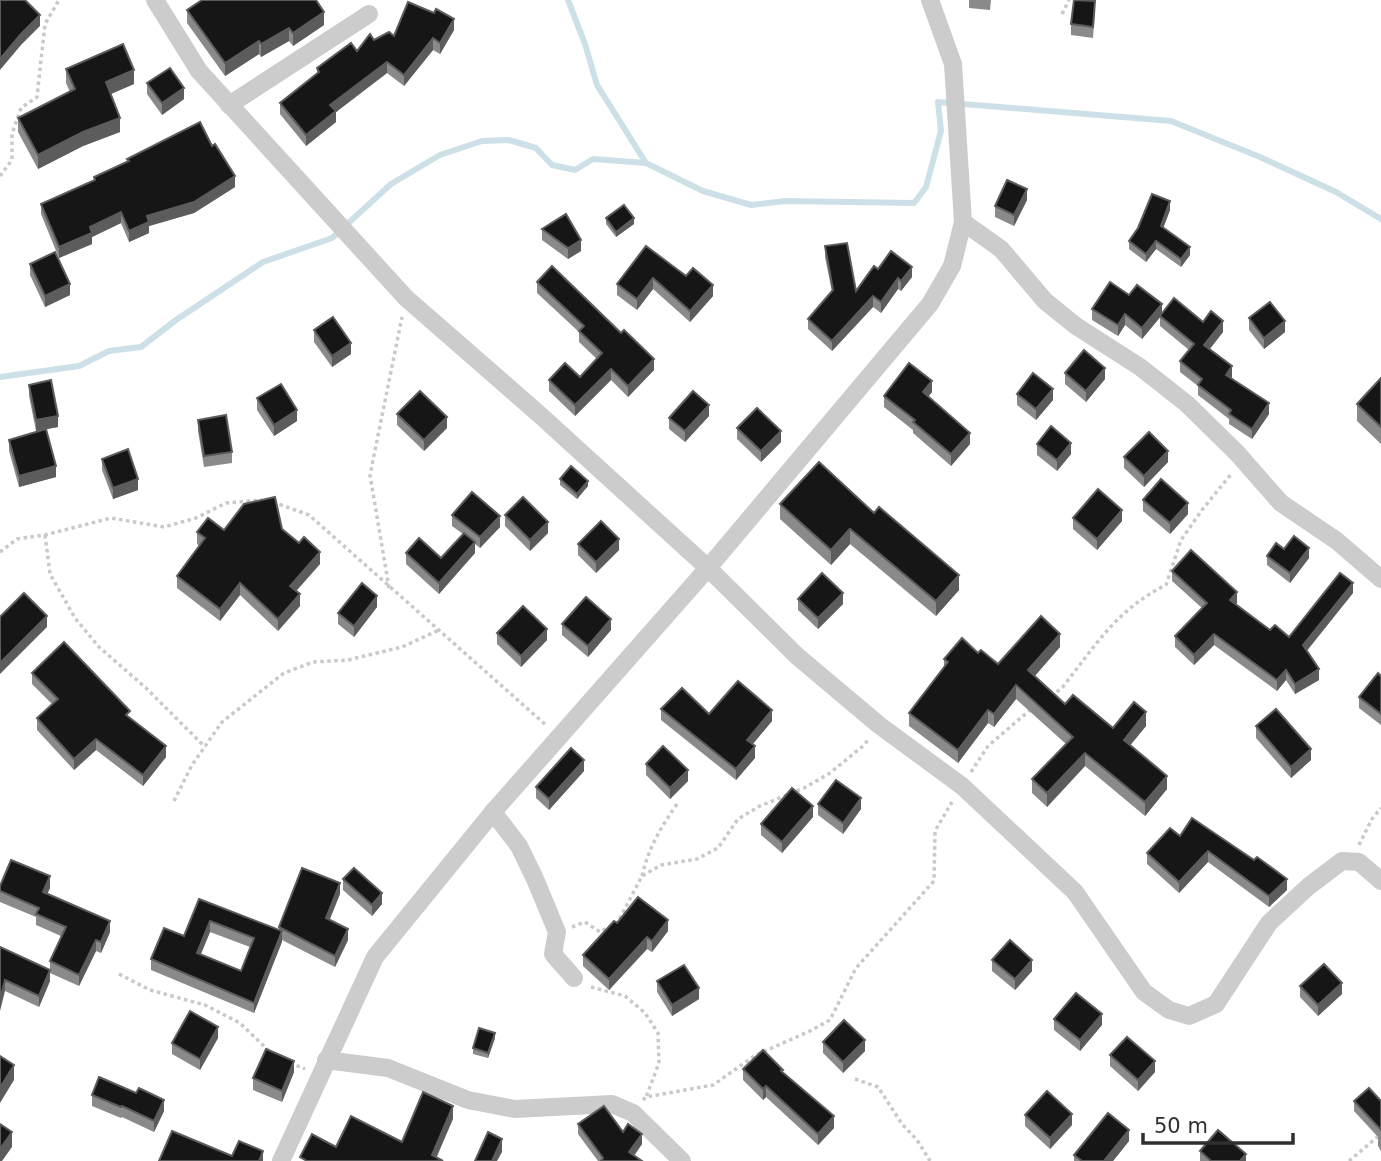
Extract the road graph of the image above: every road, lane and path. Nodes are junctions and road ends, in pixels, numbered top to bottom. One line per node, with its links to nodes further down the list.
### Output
1 (59, 0): 8 (path)
2 (155, 0): 7 (street)
3 (930, 0): 9 (street)
4 (1069, 0): 6 (path)
5 (369, 14): 7 (street)
6 (1062, 14)
7 (229, 105): 10 (street)
8 (0, 176)
9 (963, 222): 11 (street); 14 (street)
10 (406, 298): 14 (street); 16 (path)
11 (1243, 460): 15 (street); 18 (path)
12 (45, 535): 13 (path); 16 (path); 22 (path)
13 (0, 552)
14 (708, 568): 20 (street); 21 (street)
15 (1381, 579)
16 (389, 588): 17 (path)
17 (439, 630): 21 (path); 22 (path)
18 (1042, 702)
19 (1032, 708): 23 (path)
20 (879, 725): 23 (street); 29 (path)
21 (559, 737): 27 (street)
22 (205, 747): 24 (path)
23 (962, 786): 28 (street); 38 (path)
24 (174, 801)
25 (677, 804): 29 (path)
26 (1381, 808): 28 (path)
27 (493, 812): 31 (street); 35 (street)
28 (1351, 861): 30 (street)
29 (642, 876): 31 (path)
30 (1381, 881)
31 (557, 932): 33 (street)
32 (119, 974): 34 (path)
33 (574, 978): 38 (path)
34 (276, 1058)
35 (326, 1060): 36 (path); 39 (street); 41 (street)
36 (286, 1062)
37 (855, 1079): 43 (path)
38 (646, 1097): 39 (path)
39 (634, 1113): 42 (street)
40 (1381, 1134): 44 (path)
41 (281, 1161)
42 (682, 1161)
43 (930, 1161)
44 (1349, 1161)

